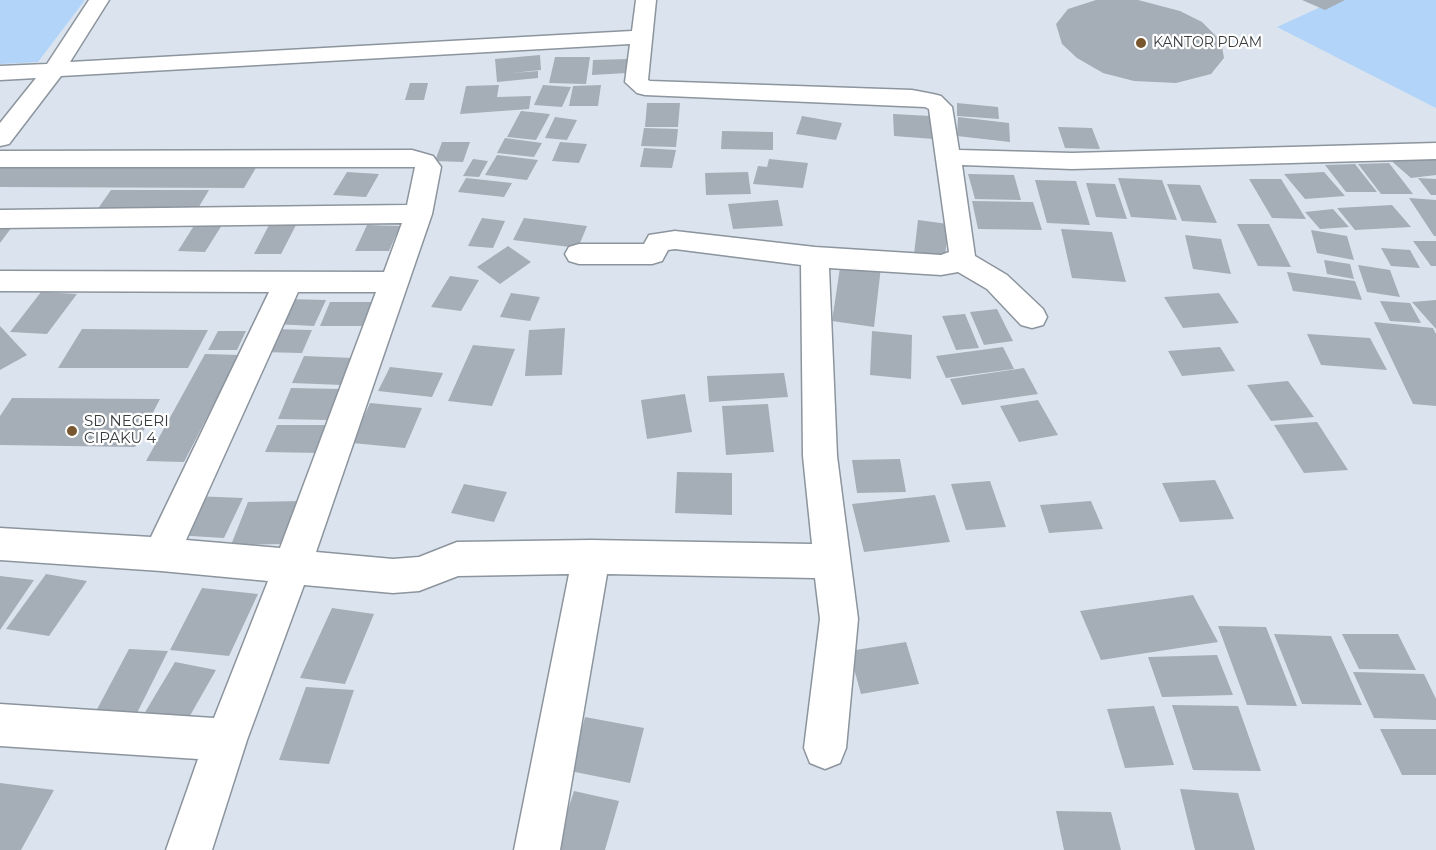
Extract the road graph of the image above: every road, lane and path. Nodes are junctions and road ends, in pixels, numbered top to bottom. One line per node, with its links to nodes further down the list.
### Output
1 (99, 0): 4 (street)
2 (646, 0): 3 (street)
3 (643, 37): 4 (street); 8 (street)
4 (55, 69): 5 (street); 6 (street)
5 (0, 73)
6 (0, 139)
7 (1436, 151): 8 (street)
8 (949, 157): 14 (street)
9 (0, 159): 10 (street)
10 (419, 214): 11 (street); 17 (street)
11 (0, 219)
12 (579, 254): 13 (street)
13 (815, 256): 14 (street); 22 (street)
14 (960, 260): 18 (street)
15 (0, 281): 16 (street)
16 (288, 282): 17 (street); 20 (street)
17 (394, 282): 23 (street)
18 (1032, 317)
19 (0, 544): 20 (street)
20 (161, 554): 23 (street)
21 (591, 557): 22 (street); 23 (street); 28 (street)
22 (831, 561): 26 (street)
23 (292, 567): 25 (street)
24 (0, 724): 25 (street)
25 (226, 740): 27 (street)
26 (825, 748)
27 (189, 850)
28 (537, 850)

